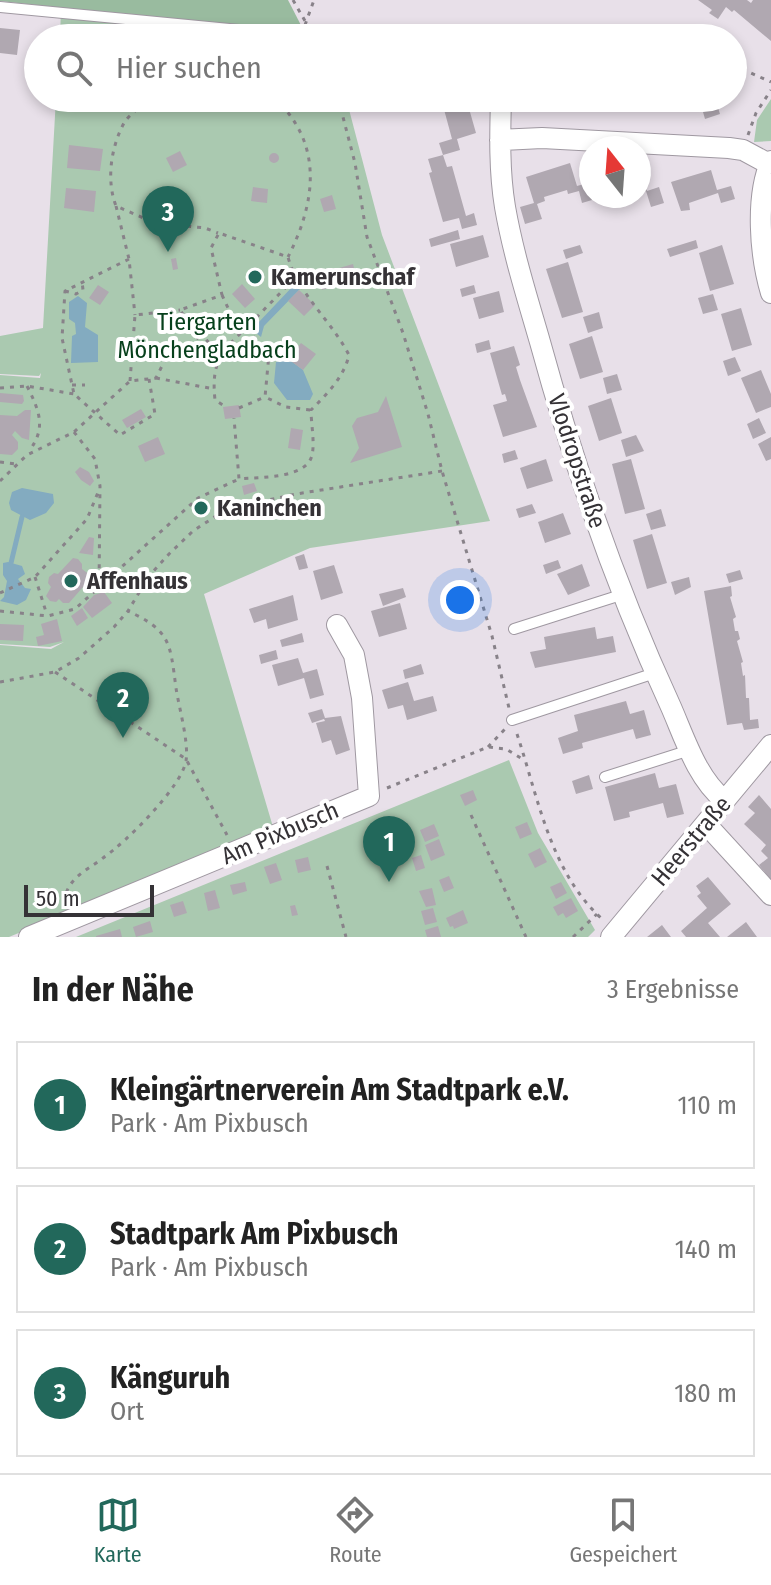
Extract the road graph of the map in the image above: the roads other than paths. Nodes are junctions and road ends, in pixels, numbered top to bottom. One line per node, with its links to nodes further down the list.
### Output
1 (0, 7): 2 (lane)
2 (177, 24)
3 (501, 112): 4 (street, Vlodropstraße)
4 (500, 140): 5 (street); 7 (street, Vlodropstraße)
5 (770, 162): 6 (street)
6 (771, 293)
7 (624, 594): 9 (lane); 10 (street, Vlodropstraße)
8 (337, 625): 18 (street, Am Pixbusch)
9 (514, 629)
10 (655, 673): 11 (lane); 13 (street, Vlodropstraße)
11 (512, 720)
12 (771, 745): 15 (street, Heerstraße)
13 (690, 750): 14 (lane); 15 (street, Vlodropstraße)
14 (605, 777)
15 (724, 800): 16 (street, Heerstraße)
16 (706, 824): 17 (street); 19 (street, Heerstraße)
17 (771, 895)
18 (29, 937)
19 (611, 937)

